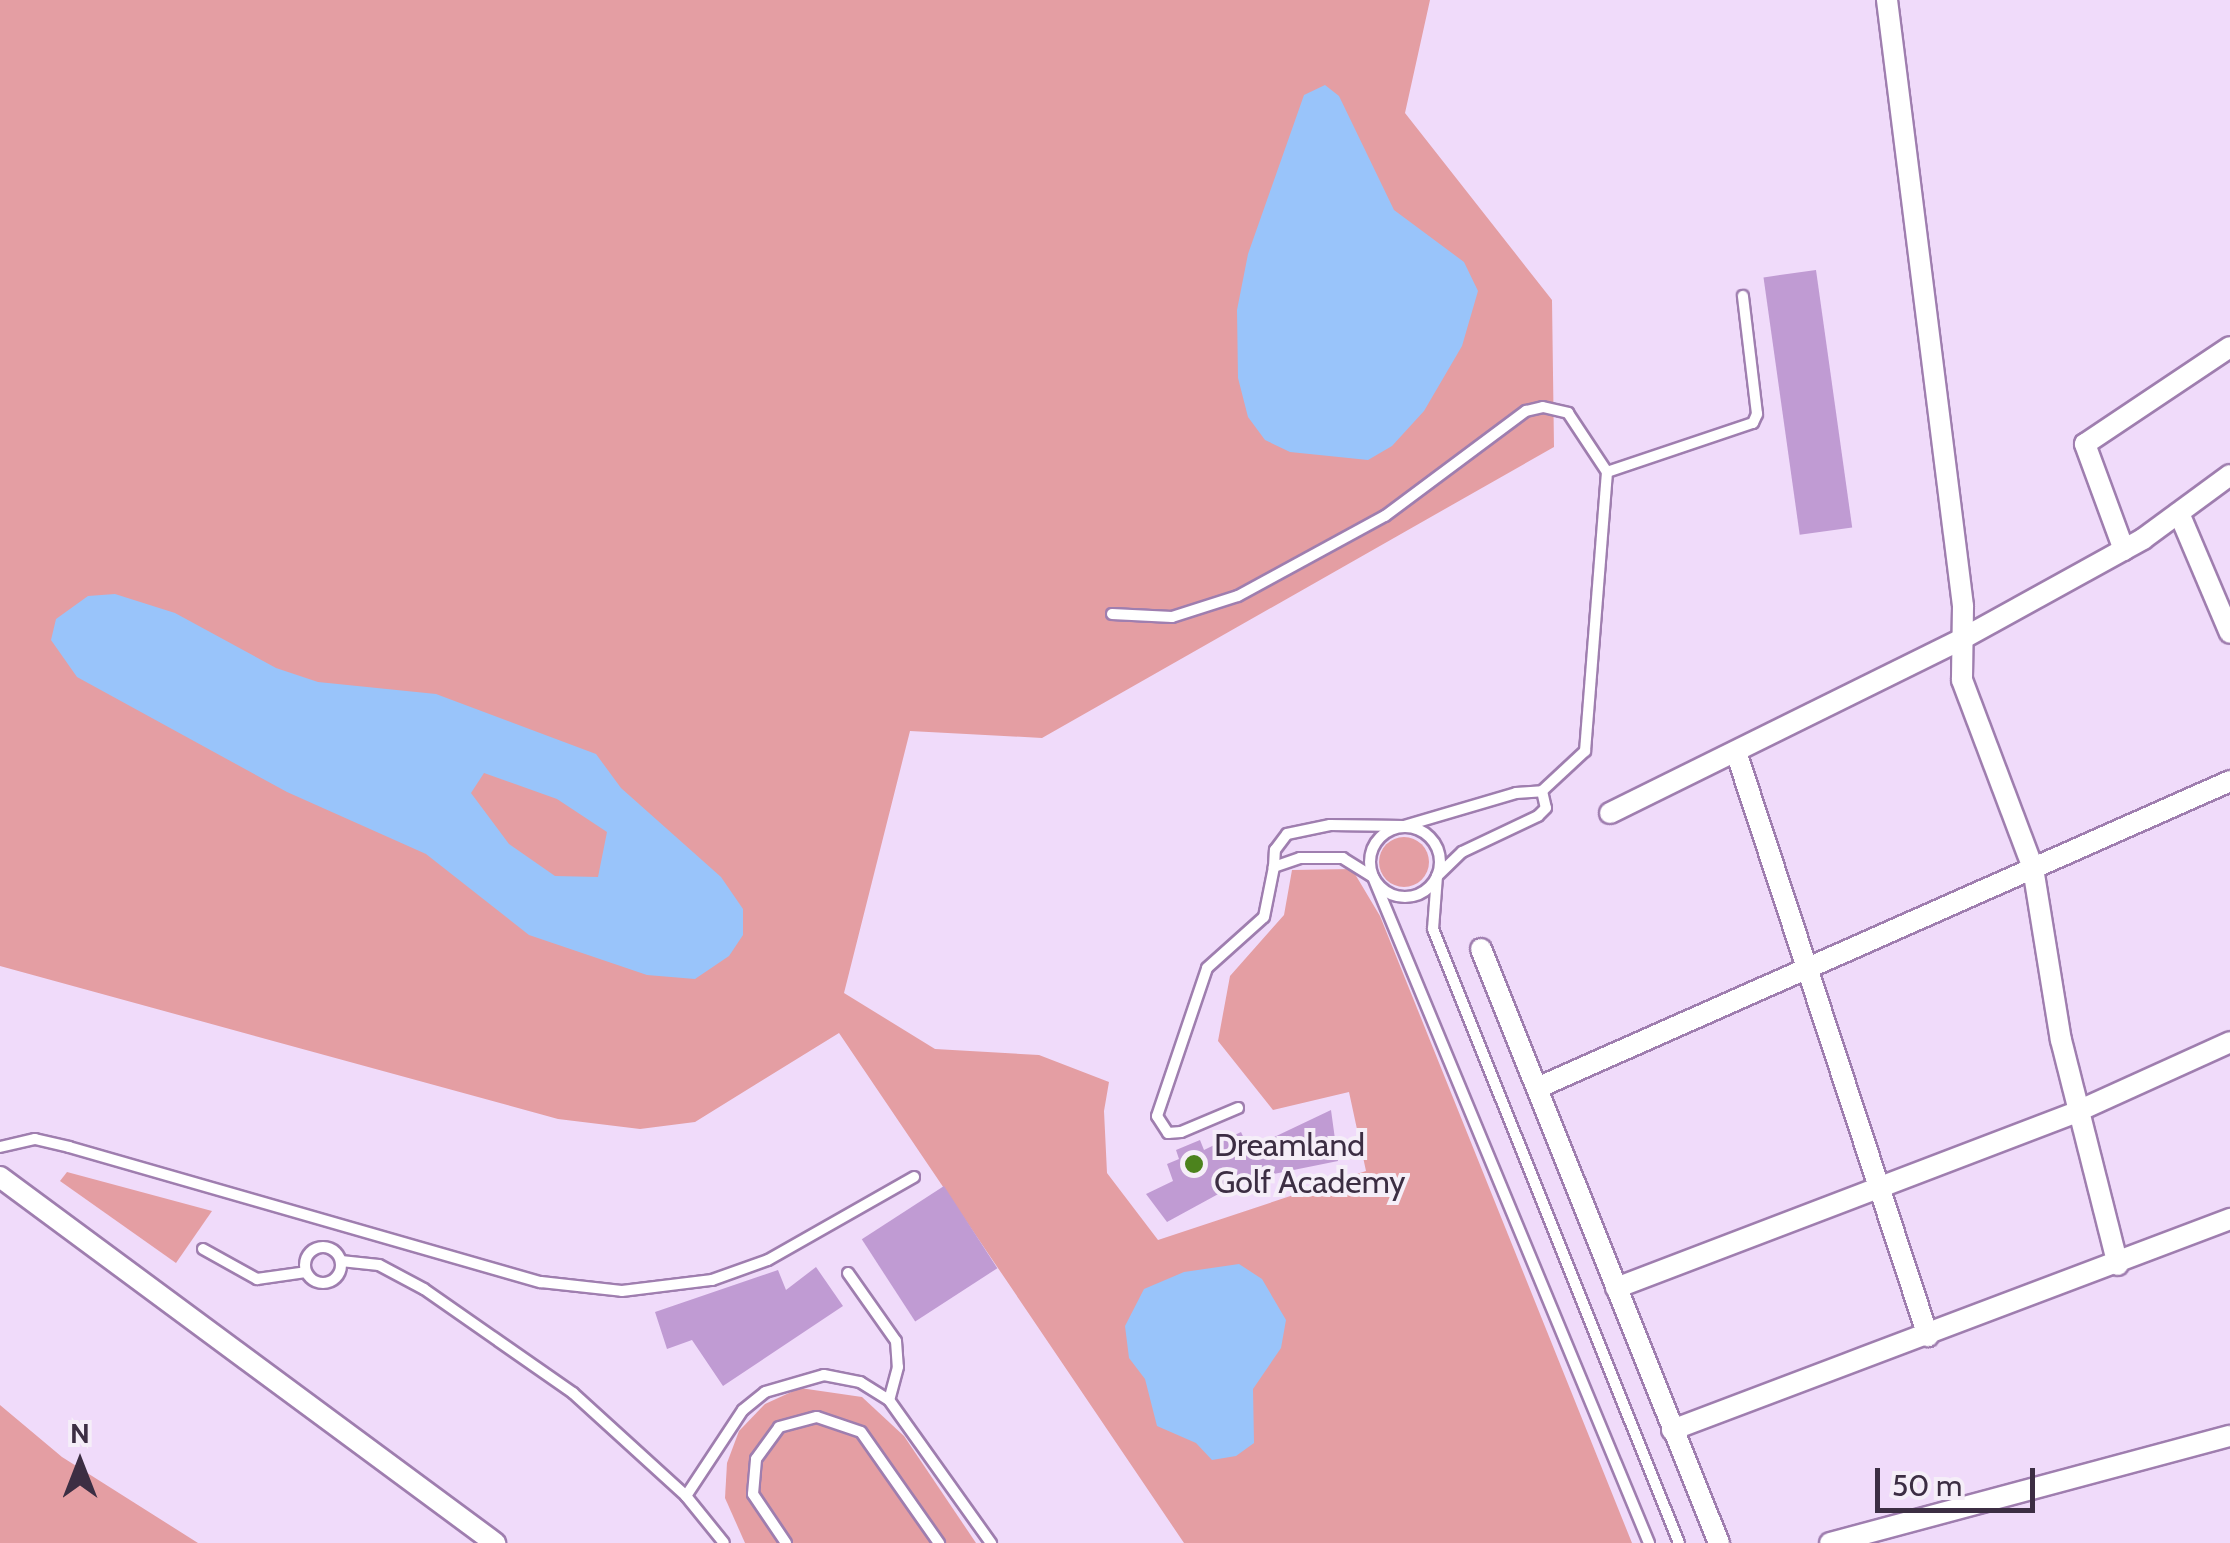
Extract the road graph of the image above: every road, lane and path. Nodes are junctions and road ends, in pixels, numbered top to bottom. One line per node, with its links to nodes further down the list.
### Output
1 (1886, 0): 10 (street)
2 (1743, 296): 4 (lane)
3 (2230, 346): 7 (street)
4 (1607, 472): 8 (lane); 13 (lane)
5 (2230, 476): 6 (street)
6 (2180, 513): 7 (street); 9 (street)
7 (2124, 550): 10 (street)
8 (1112, 614)
9 (2230, 633)
10 (1962, 639): 11 (street); 17 (street)
11 (1736, 752): 14 (street); 21 (street)
12 (2230, 781): 17 (street)
13 (1542, 791): 15 (lane); 18 (lane)
14 (1610, 813)
15 (1404, 826): 16 (lane); 18 (lane); 19 (lane)
16 (1274, 867): 19 (lane); 24 (lane)
17 (2033, 868): 21 (street); 25 (street)
18 (1437, 876): 19 (lane); 48 (lane)
19 (1373, 877): 47 (lane)
20 (1481, 949): 23 (street)
21 (1812, 970): 23 (street); 29 (street)
22 (2230, 1042): 25 (street)
23 (1538, 1088): 36 (street)
24 (1238, 1108)
25 (2076, 1112): 29 (street); 33 (street)
26 (0, 1147): 28 (lane)
27 (0, 1176): 42 (street)
28 (914, 1177)
29 (1884, 1187): 36 (street); 37 (street)
30 (2230, 1219): 33 (street)
31 (202, 1249): 34 (lane)
32 (340, 1261): 34 (lane); 34 (lane); 41 (lane)
33 (2118, 1265): 37 (street)
34 (306, 1272)
35 (848, 1273): 38 (lane)
36 (1616, 1288): 39 (street)
37 (1928, 1336): 39 (street)
38 (890, 1400): 41 (lane); 46 (lane)
39 (1672, 1430): 49 (street)
40 (2230, 1436): 50 (street)
41 (686, 1496): 43 (lane)
42 (494, 1543)
43 (724, 1543)
44 (786, 1543): 45 (lane)
45 (939, 1543)
46 (991, 1543)
47 (1648, 1543)
48 (1680, 1543)
49 (1719, 1543)
50 (1830, 1543)

